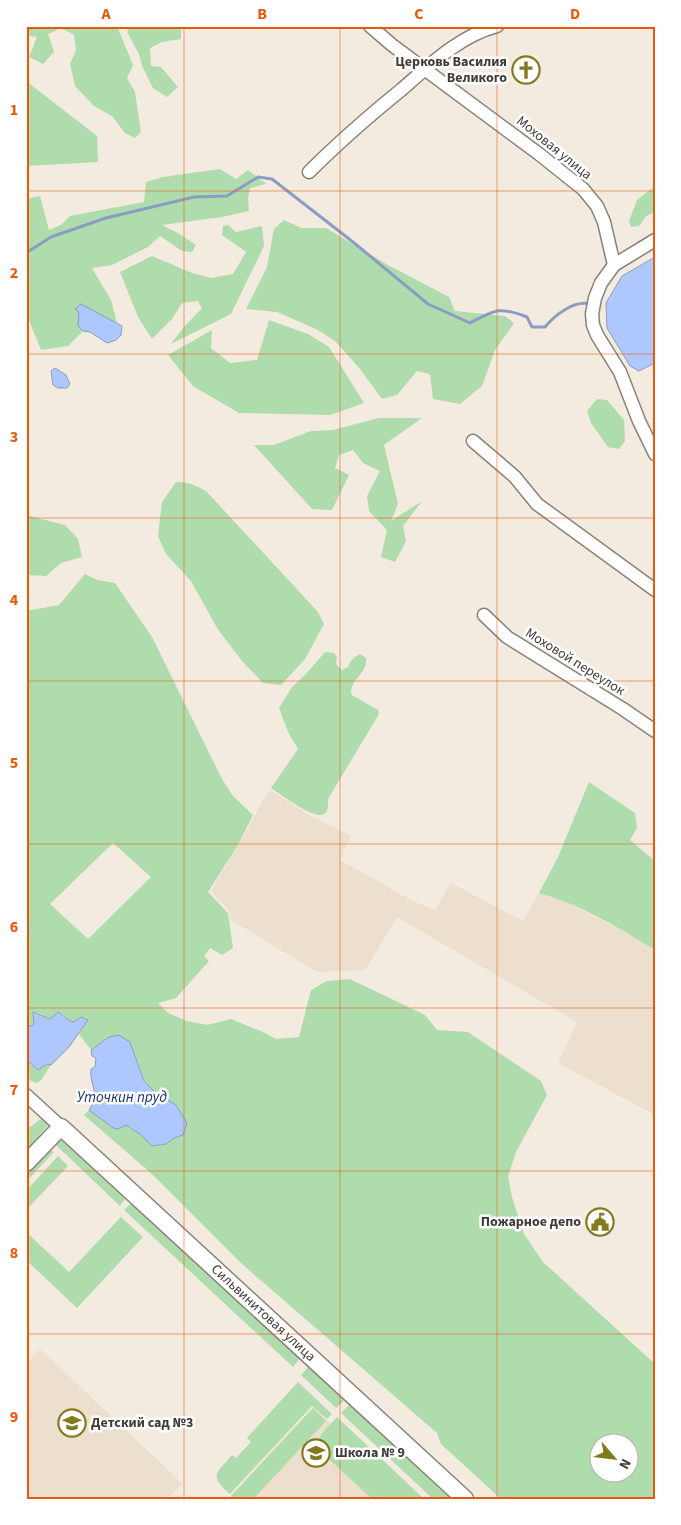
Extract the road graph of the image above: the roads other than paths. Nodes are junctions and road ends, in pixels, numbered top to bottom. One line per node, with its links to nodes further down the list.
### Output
1 (370, 26): 3 (street, Моховая улица)
2 (497, 26): 3 (street)
3 (426, 69): 4 (street); 6 (street, Моховая улица)
4 (309, 172)
5 (655, 240): 6 (street)
6 (614, 265): 8 (street)
7 (473, 441): 9 (street)
8 (655, 454)
9 (655, 590)
10 (484, 614): 11 (street, Моховой переулок)
11 (655, 731)
12 (26, 1095): 13 (street)
13 (61, 1126): 14 (street); 15 (street, Сильвинитовая улица)
14 (26, 1163)
15 (465, 1499)

